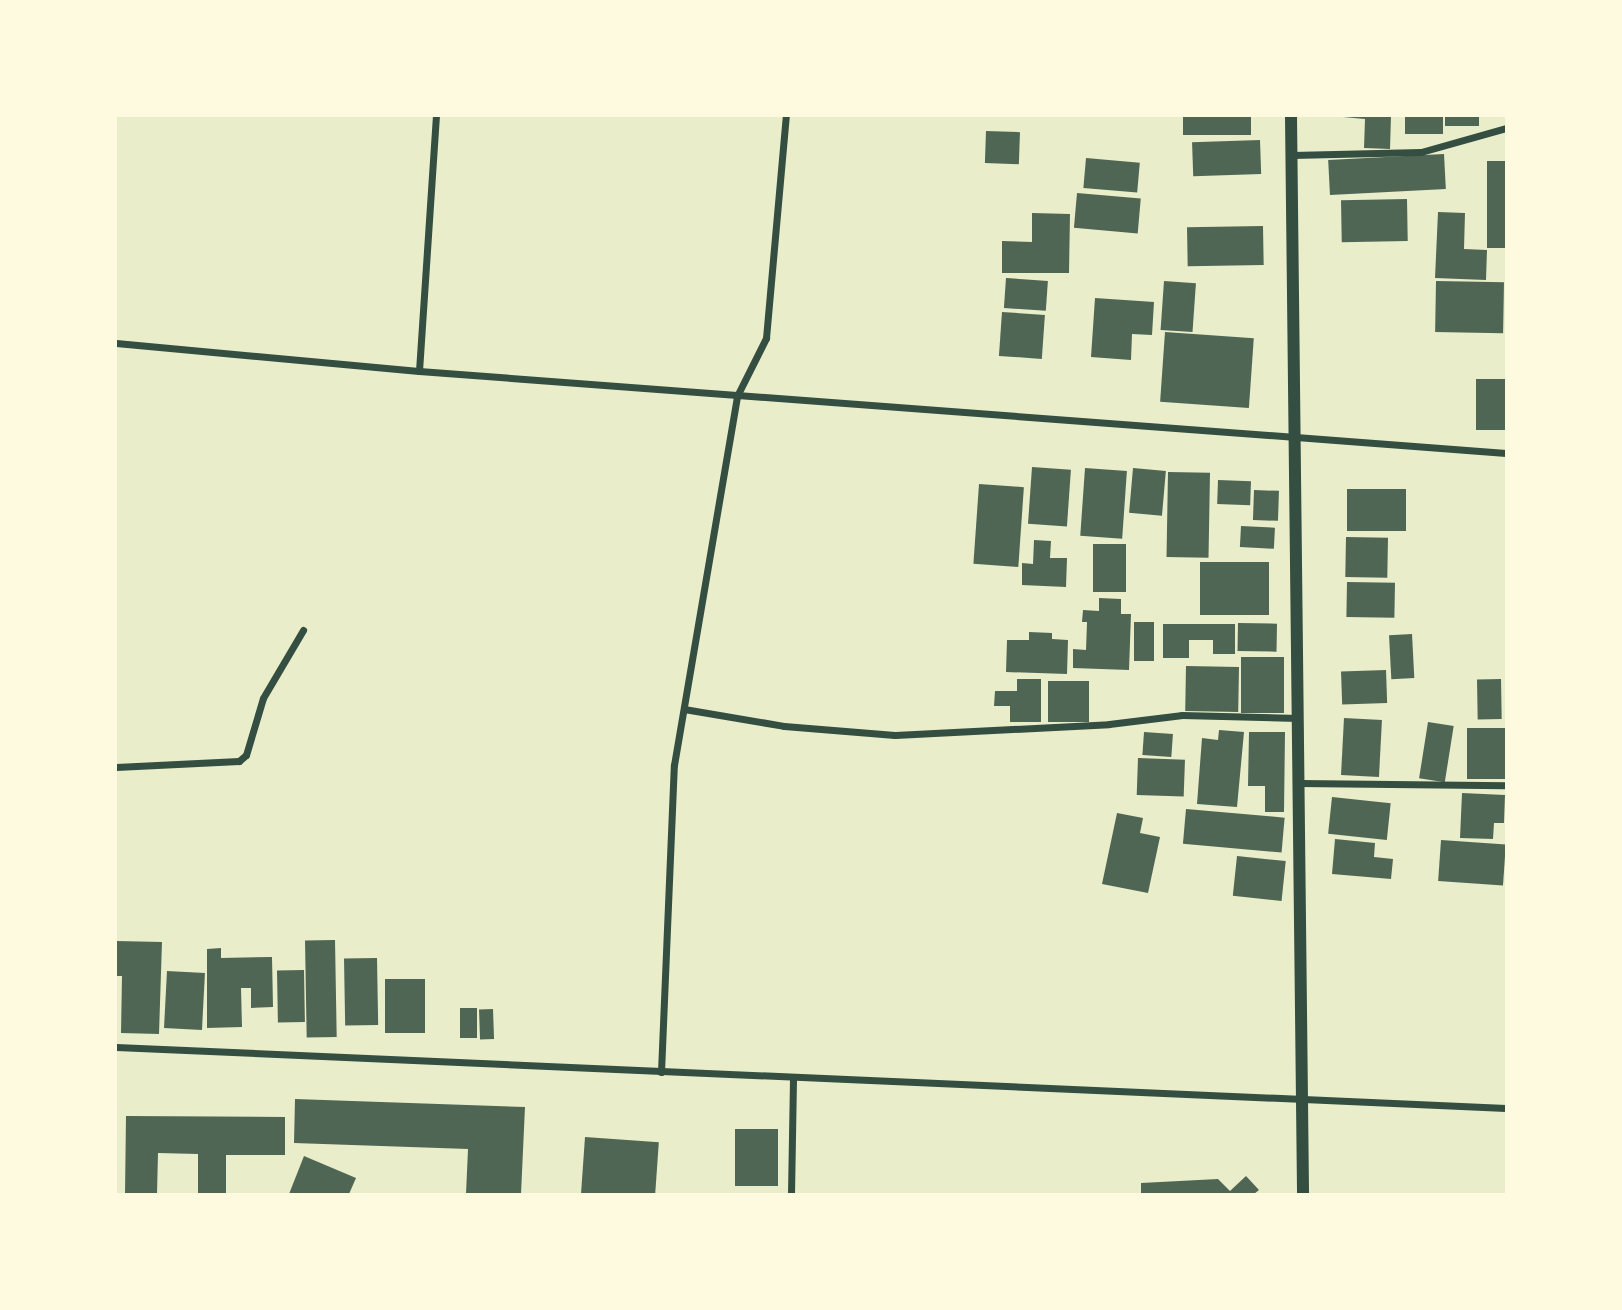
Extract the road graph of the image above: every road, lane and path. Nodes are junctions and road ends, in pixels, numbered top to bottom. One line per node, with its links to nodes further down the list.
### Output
1 (436, 116): 7 (street)
2 (786, 116): 8 (street)
3 (1291, 116): 5 (street)
4 (1507, 128): 5 (street)
5 (1292, 155): 9 (street)
6 (116, 343): 7 (street)
7 (419, 371): 8 (street)
8 (737, 396): 9 (street); 12 (street)
9 (1295, 439): 10 (street); 13 (street)
10 (1507, 453)
11 (303, 629): 14 (street)
12 (684, 709): 13 (street); 18 (street)
13 (1298, 719): 15 (street)
14 (116, 767)
15 (1299, 783): 16 (street); 20 (street)
16 (1507, 785)
17 (116, 1047): 18 (street)
18 (661, 1072): 19 (street)
19 (793, 1077): 20 (street); 22 (street)
20 (1302, 1100): 21 (street); 23 (street)
21 (1507, 1108)
22 (791, 1195)
23 (1303, 1195)

